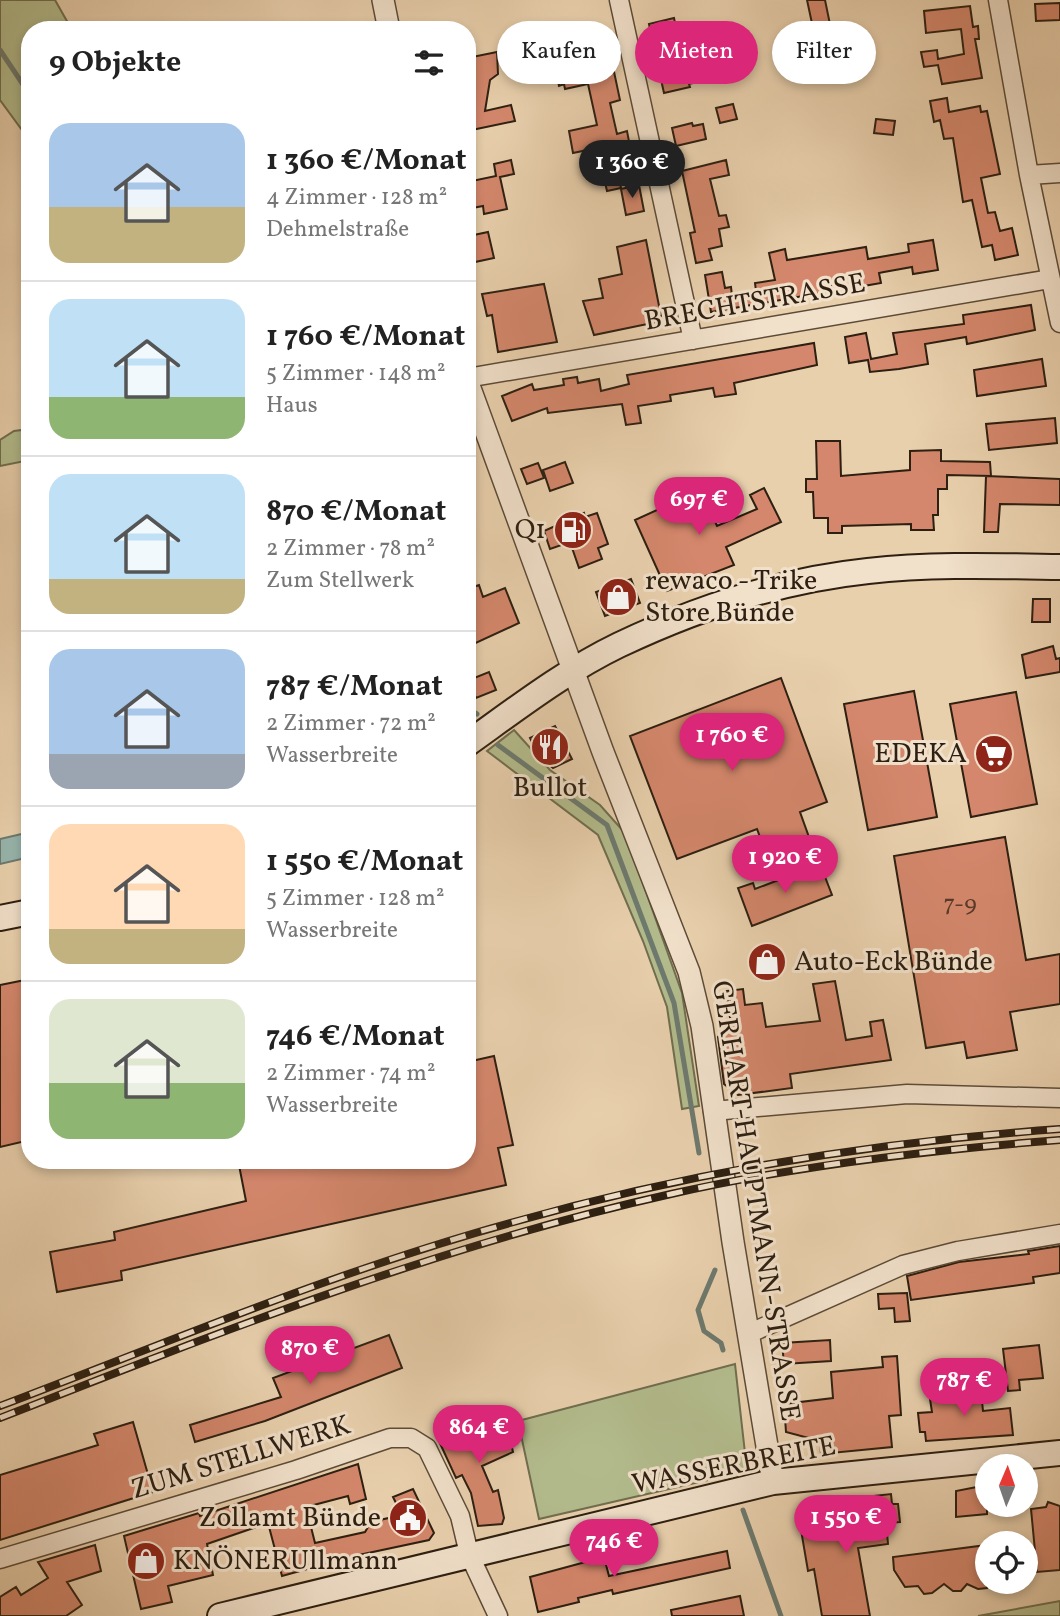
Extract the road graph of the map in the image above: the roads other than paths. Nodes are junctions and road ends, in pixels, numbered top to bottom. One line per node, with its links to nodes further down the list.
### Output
1 (383, 0): 4 (street)
2 (619, 0): 9 (street)
3 (999, 0): 6 (street)
4 (387, 21)
5 (1060, 173): 6 (street)
6 (1028, 175): 7 (street)
7 (1051, 279): 8 (street); 9 (street, BRECHTSTRASSE)
8 (1060, 323)
9 (693, 340): 10 (street, BRECHTSTRASSE)
10 (476, 377)
11 (476, 404): 13 (street, GERHART-HAUPTMANN-STRASSE)
12 (1060, 566): 13 (main road)
13 (573, 672): 14 (main road); 18 (street, GERHART-HAUPTMANN-STRASSE)
14 (476, 738)
15 (21, 914): 16 (main road)
16 (0, 918)
17 (1060, 1098): 18 (street)
18 (713, 1111): 20 (street, GERHART-HAUPTMANN-STRASSE)
19 (1060, 1234): 20 (street)
20 (748, 1334): 22 (street, GERHART-HAUPTMANN-STRASSE)
21 (1060, 1453): 22 (main road, WASSERBREITE)
22 (773, 1482): 23 (main road, WASSERBREITE)
23 (469, 1554): 24 (street, ZUM STELLWERK); 25 (main road, WASSERBREITE); 26 (street, ZUM STELLWERK)
24 (0, 1559)
25 (220, 1616)
26 (498, 1616)

